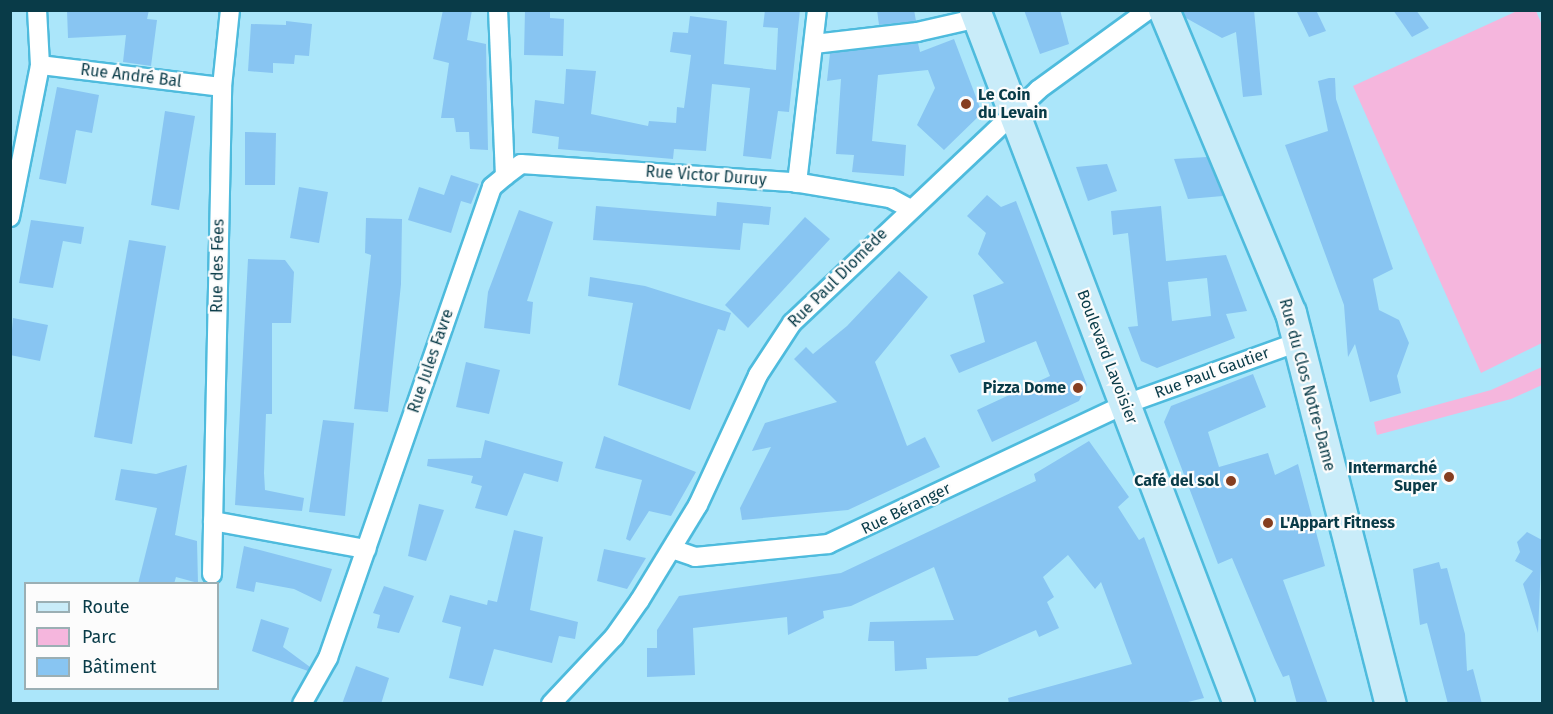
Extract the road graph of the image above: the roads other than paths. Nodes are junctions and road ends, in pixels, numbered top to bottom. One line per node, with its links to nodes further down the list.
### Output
1 (38, 10): 9 (street)
2 (230, 10): 10 (street, Rue des Fées)
3 (498, 10): 12 (street)
4 (817, 10): 8 (street)
5 (1148, 10): 11 (street, Rue Paul Diomède)
6 (1164, 10): 16 (main road, Rue du Clos Notre-Dame)
7 (976, 14): 8 (street); 11 (main road, Boulevard Lavoisier)
8 (814, 44): 13 (street)
9 (40, 65): 10 (street, Rue André Bal); 15 (street)
10 (222, 87): 18 (street, Rue des Fées)
11 (1015, 113): 14 (street, Rue Paul Diomède); 17 (main road, Boulevard Lavoisier)
12 (505, 176): 13 (street, Rue Victor Duruy); 19 (street, Rue Jules Favre)
13 (797, 183): 14 (street, Rue Victor Duruy)
14 (909, 208): 20 (street, Rue Paul Diomède)
15 (10, 217)
16 (1298, 342): 17 (street, Rue Paul Gautier); 25 (main road, Rue du Clos Notre-Dame)
17 (1126, 404): 20 (street, Rue Béranger); 24 (main road, Boulevard Lavoisier)
18 (213, 521): 19 (street); 21 (street, Rue des Fées)
19 (366, 549): 22 (street, Rue Jules Favre)
20 (672, 549): 23 (street, Rue Paul Diomède)
21 (212, 573)
22 (302, 704)
23 (551, 704)
24 (1239, 704)
25 (1390, 704)

